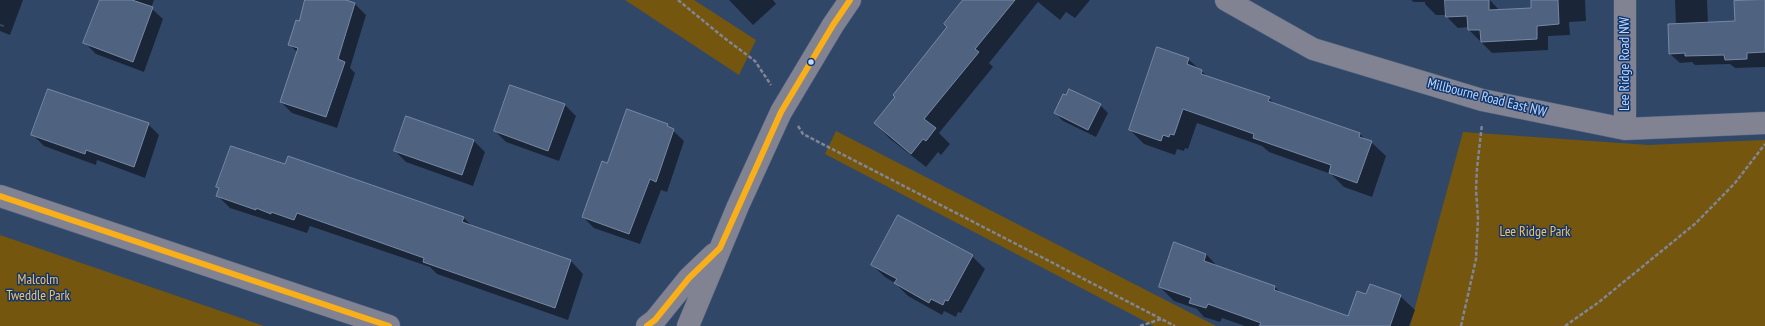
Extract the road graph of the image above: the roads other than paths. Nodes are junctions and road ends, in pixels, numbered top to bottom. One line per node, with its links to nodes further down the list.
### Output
1 (850, 0): 7 (street)
2 (1226, 0): 5 (street, Millbourne Road East NW)
3 (1625, 0): 5 (street, Lee Ridge Road NW)
4 (1765, 123): 5 (street, Millbourne Road East NW)
5 (1625, 129)
6 (0, 196): 8 (street)
7 (720, 248): 9 (street); 10 (street)
8 (388, 326)
9 (647, 326)
10 (688, 326)

